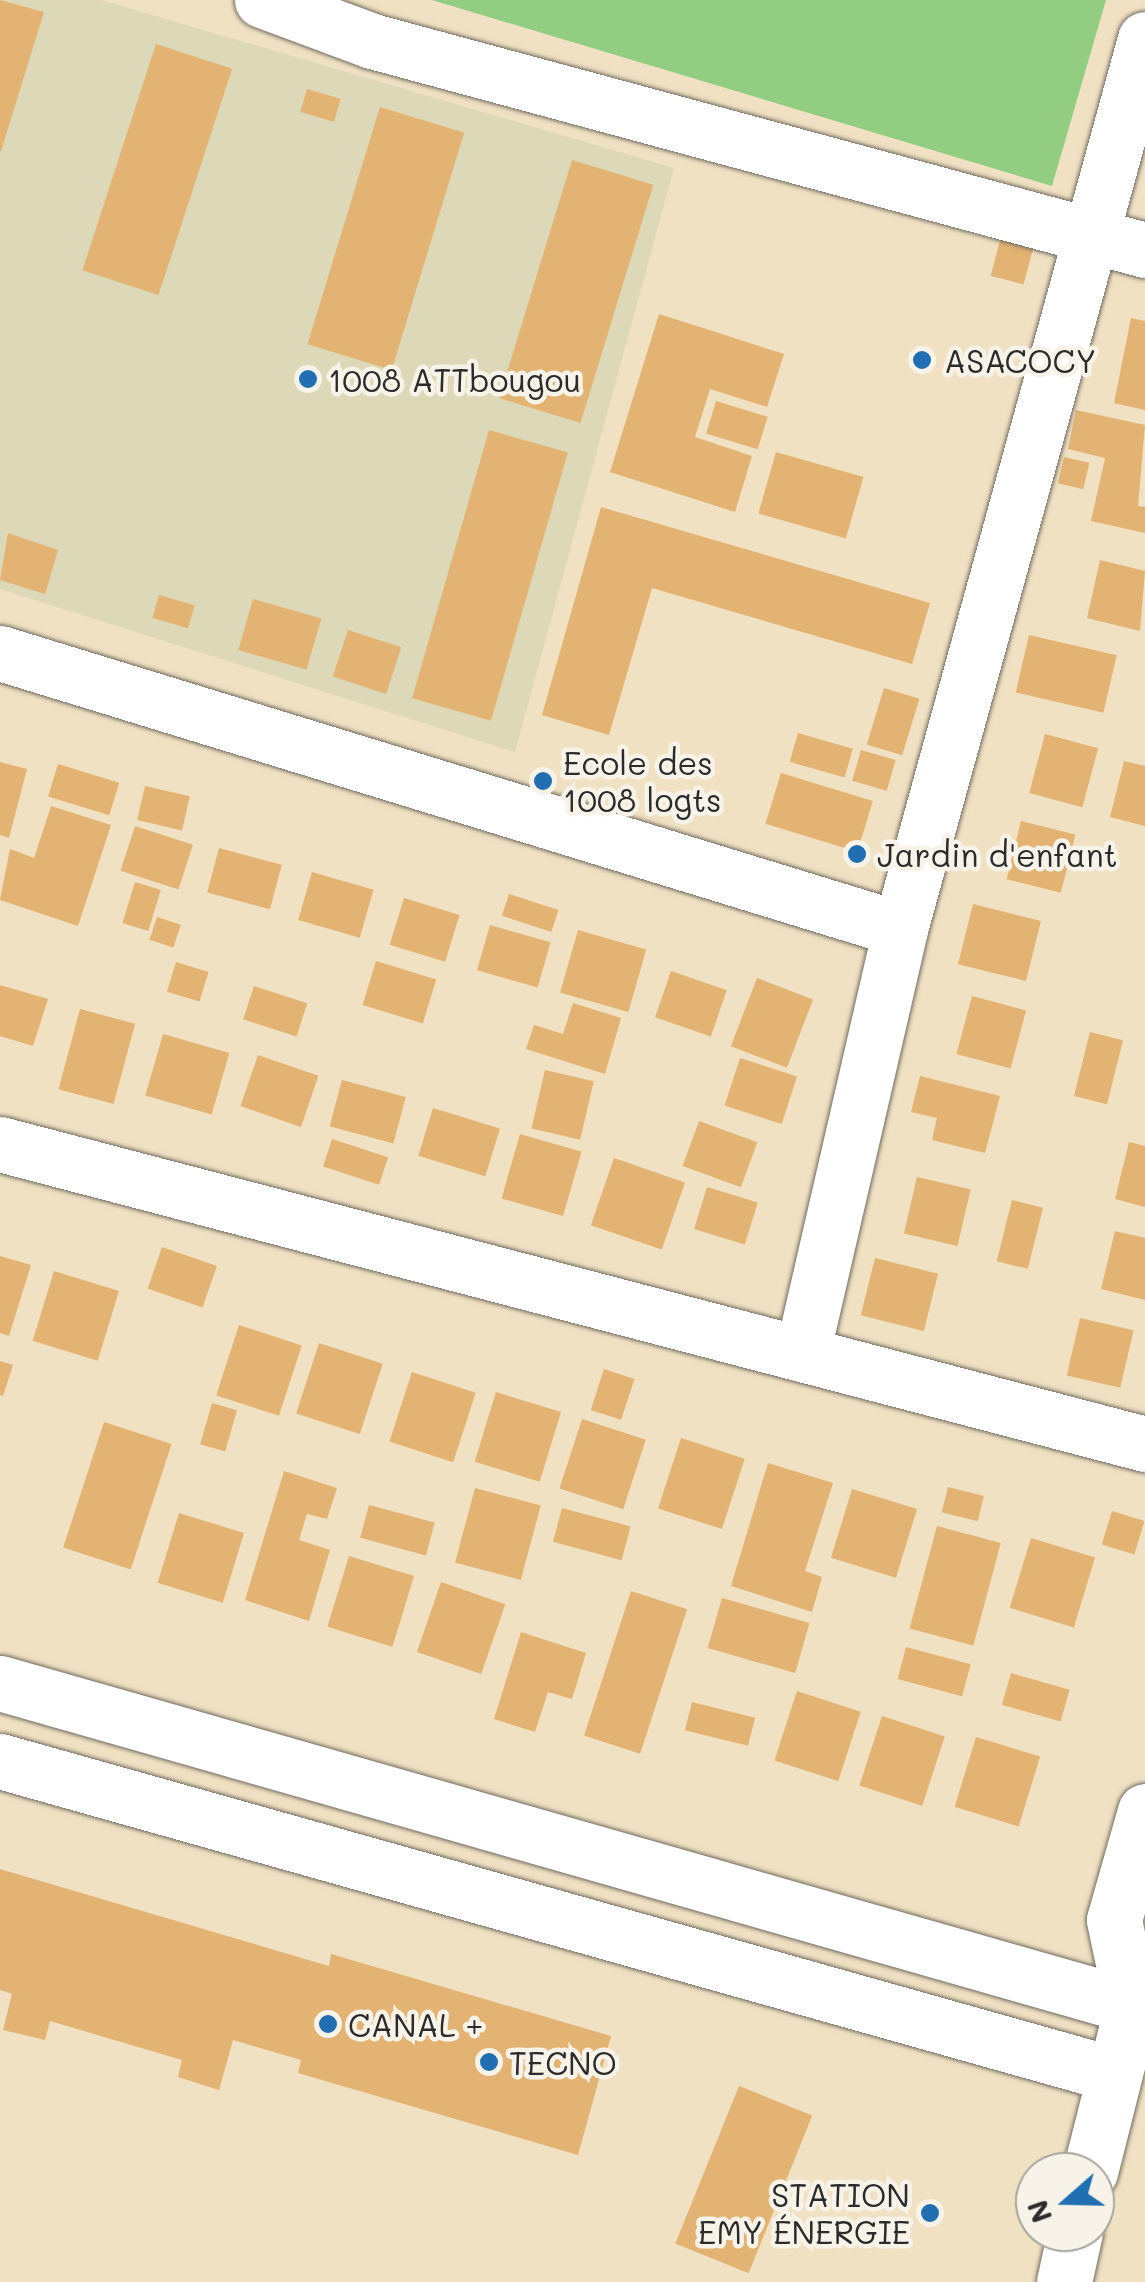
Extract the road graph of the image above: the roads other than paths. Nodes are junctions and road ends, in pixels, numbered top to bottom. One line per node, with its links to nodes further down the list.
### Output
1 (262, 0): 3 (street)
2 (1145, 39): 3 (street)
3 (1090, 233): 4 (street); 6 (street)
4 (1145, 250)
5 (0, 653): 6 (street)
6 (900, 929): 8 (street)
7 (0, 1144): 8 (street)
8 (802, 1354): 9 (street)
9 (1145, 1444)
10 (0, 1683): 13 (street)
11 (0, 1762): 14 (street)
12 (1145, 1811): 13 (street)
13 (1139, 2007): 14 (street)
14 (1113, 2074): 15 (street)
15 (1095, 2152)
16 (1071, 2252): 17 (street)
17 (1064, 2282)

